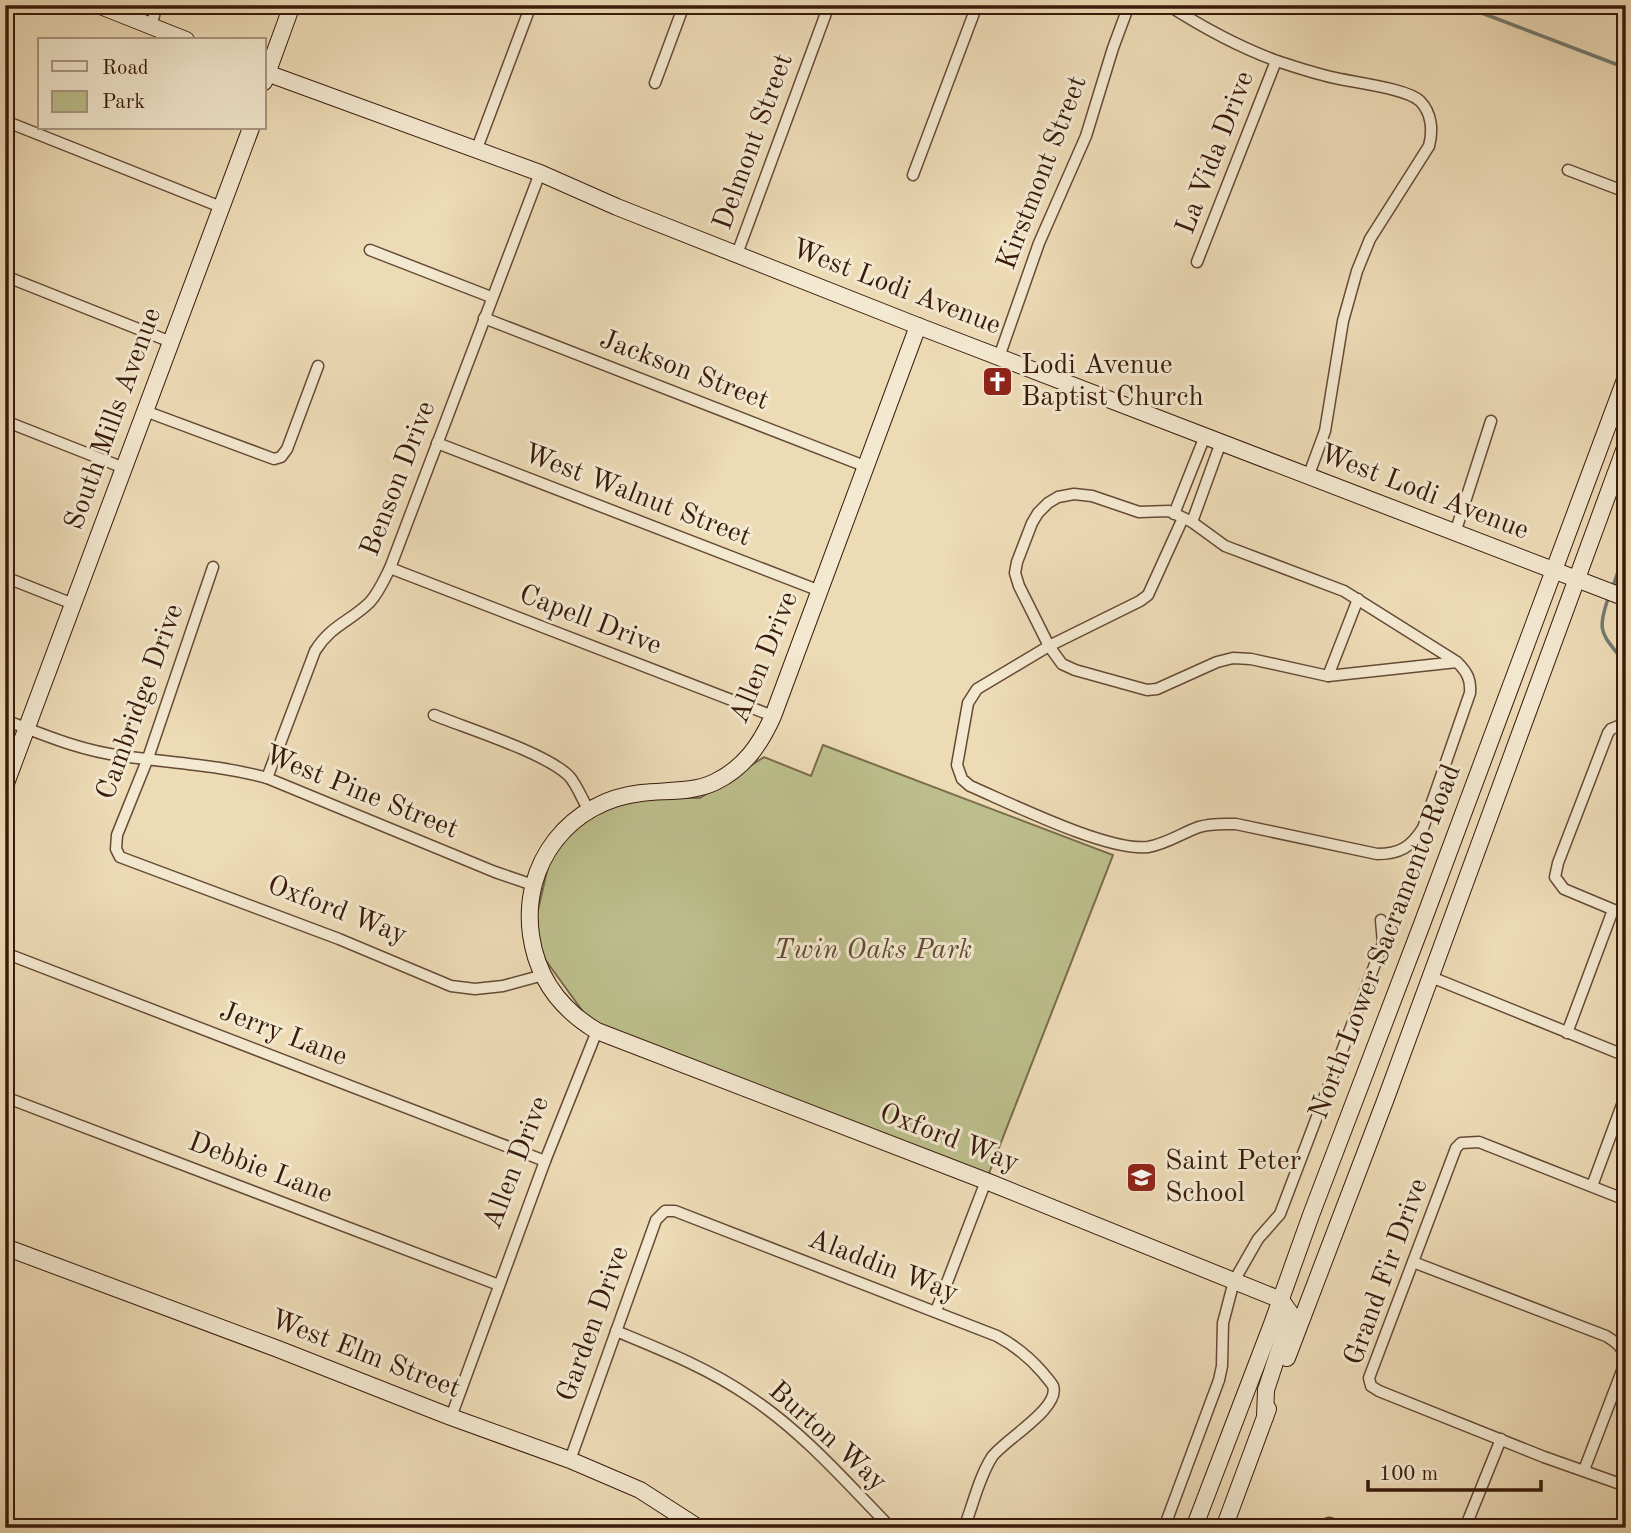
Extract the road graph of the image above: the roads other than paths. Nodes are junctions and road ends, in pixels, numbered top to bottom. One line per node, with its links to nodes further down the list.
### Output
1 (98, 5): 10 (main road)
2 (157, 5): 10 (street)
3 (292, 5): 13 (main road)
4 (531, 5): 18 (street)
5 (684, 5): 15 (street)
6 (829, 5): 25 (street, Delmont Street)
7 (977, 5): 21 (street)
8 (1129, 5): 32 (street, Kirstmont Street)
9 (1168, 5): 12 (street)
10 (151, 26): 11 (main road)
11 (182, 38)
12 (1276, 61): 26 (street, La Vida Drive); 44 (street)
13 (266, 73)
14 (266, 76): 18 (main road, West Lodi Avenue)
15 (655, 83)
16 (5, 121): 23 (street)
17 (250, 130): 23 (main road, South Mills Avenue)
18 (476, 151): 20 (main road, West Lodi Avenue)
19 (1568, 170): 22 (street)
20 (540, 173): 25 (main road, West Lodi Avenue); 28 (street, Benson Drive)
21 (913, 175)
22 (1626, 192)
23 (221, 207): 31 (main road, South Mills Avenue)
24 (370, 250): 28 (street)
25 (737, 254): 30 (main road, West Lodi Avenue)
26 (1197, 262)
27 (5, 276): 31 (street)
28 (491, 297): 29 (street, Benson Drive)
29 (484, 318): 40 (street, Benson Drive); 42 (street, Jackson Street)
30 (918, 326): 32 (main road, West Lodi Avenue); 42 (main road, Allen Drive)
31 (171, 342): 35 (main road, South Mills Avenue)
32 (999, 357): 38 (main road, West Lodi Avenue)
33 (318, 366): 35 (street)
34 (1626, 377): 49 (main road, North Lower Sacramento Road)
35 (145, 411): 43 (main road, South Mills Avenue)
36 (5, 421): 43 (street)
37 (1491, 421): 46 (street)
38 (1205, 436): 39 (main road, West Lodi Avenue); 45 (street)
39 (1221, 442): 44 (main road, West Lodi Avenue); 45 (street)
40 (437, 443): 48 (street, Benson Drive); 52 (street, West Walnut Street)
41 (1626, 445): 51 (main road, North Lower Sacramento Road)
42 (867, 467): 52 (main road, Allen Drive)
43 (124, 468): 55 (main road, South Mills Avenue)
44 (1308, 477): 46 (main road, West Lodi Avenue)
45 (1183, 518): 54 (street); 56 (street); 56 (street)
46 (1455, 533): 49 (main road, West Lodi Avenue)
47 (213, 567): 64 (street, Cambridge Drive)
48 (390, 568): 60 (street, Capell Drive); 65 (street, Benson Drive)
49 (1553, 570): 51 (main road, West Lodi Avenue); 73 (main road, North Lower Sacramento Road)
50 (5, 577): 55 (street)
51 (1576, 579): 53 (main road, West Lodi Avenue); 76 (main road, North Lower Sacramento Road)
52 (820, 591): 60 (main road, Allen Drive)
53 (1624, 597)
54 (1358, 599): 57 (street); 58 (street)
55 (73, 604): 63 (main road, South Mills Avenue)
56 (1049, 646): 57 (street); 58 (street)
57 (1457, 662): 58 (street)
58 (1328, 676)
59 (434, 715): 67 (street)
60 (773, 716): 67 (main road, Allen Drive)
61 (5, 720): 63 (street, West Pine Street)
62 (1621, 725): 70 (street)
63 (27, 729): 64 (street, West Pine Street); 66 (main road, South Mills Avenue)
64 (148, 758): 65 (street, West Pine Street); 68 (street, Cambridge Drive)
65 (267, 778): 69 (street, West Pine Street)
66 (5, 786)
67 (589, 809): 69 (main road, Allen Drive)
68 (118, 853): 75 (street, Oxford Way)
69 (533, 885): 75 (main road, Allen Drive)
70 (1613, 910): 71 (street); 78 (street)
71 (1626, 915)
72 (1381, 920): 89 (street)
73 (1422, 925): 76 (main road); 91 (main road, North Lower Sacramento Road)
74 (5, 953): 82 (street, Jerry Lane)
75 (541, 974): 77 (main road, Allen Drive)
76 (1431, 977): 78 (street); 95 (main road, North Lower Sacramento Road)
77 (597, 1031): 82 (street, Allen Drive); 83 (main road, Oxford Way)
78 (1567, 1032): 79 (street)
79 (1626, 1056)
80 (1626, 1094): 84 (street)
81 (5, 1097): 90 (street, Debbie Lane)
82 (545, 1161): 90 (street, Allen Drive)
83 (986, 1181): 89 (main road, Oxford Way); 92 (street)
84 (1592, 1186): 85 (street); 88 (street, Grand Fir Drive)
85 (1626, 1200)
86 (669, 1211): 92 (street, Aladdin Way); 93 (street, Garden Drive)
87 (5, 1247): 94 (main road, West Elm Street)
88 (1413, 1262): 96 (street, Grand Fir Drive); 98 (street)
89 (1234, 1282): 91 (main road, Oxford Way); 104 (street)
90 (499, 1285): 94 (street, Allen Drive)
91 (1281, 1300): 95 (main road); 105 (main road, North Lower Sacramento Road)
92 (936, 1311): 103 (street, Aladdin Way)
93 (616, 1331): 97 (street, Garden Drive); 102 (street, Burton Way)
94 (451, 1417): 97 (main road, West Elm Street)
95 (1265, 1418): 106 (main road, North Lower Sacramento Road)
96 (1501, 1439): 98 (street); 108 (street)
97 (570, 1460): 101 (main road, West Elm Street)
98 (1584, 1470): 99 (street)
99 (1626, 1486)
100 (1319, 1527): 107 (street)
101 (699, 1528)
102 (891, 1528)
103 (964, 1528)
104 (1164, 1528)
105 (1194, 1528)
106 (1224, 1528)
107 (1346, 1528)
108 (1465, 1528)

